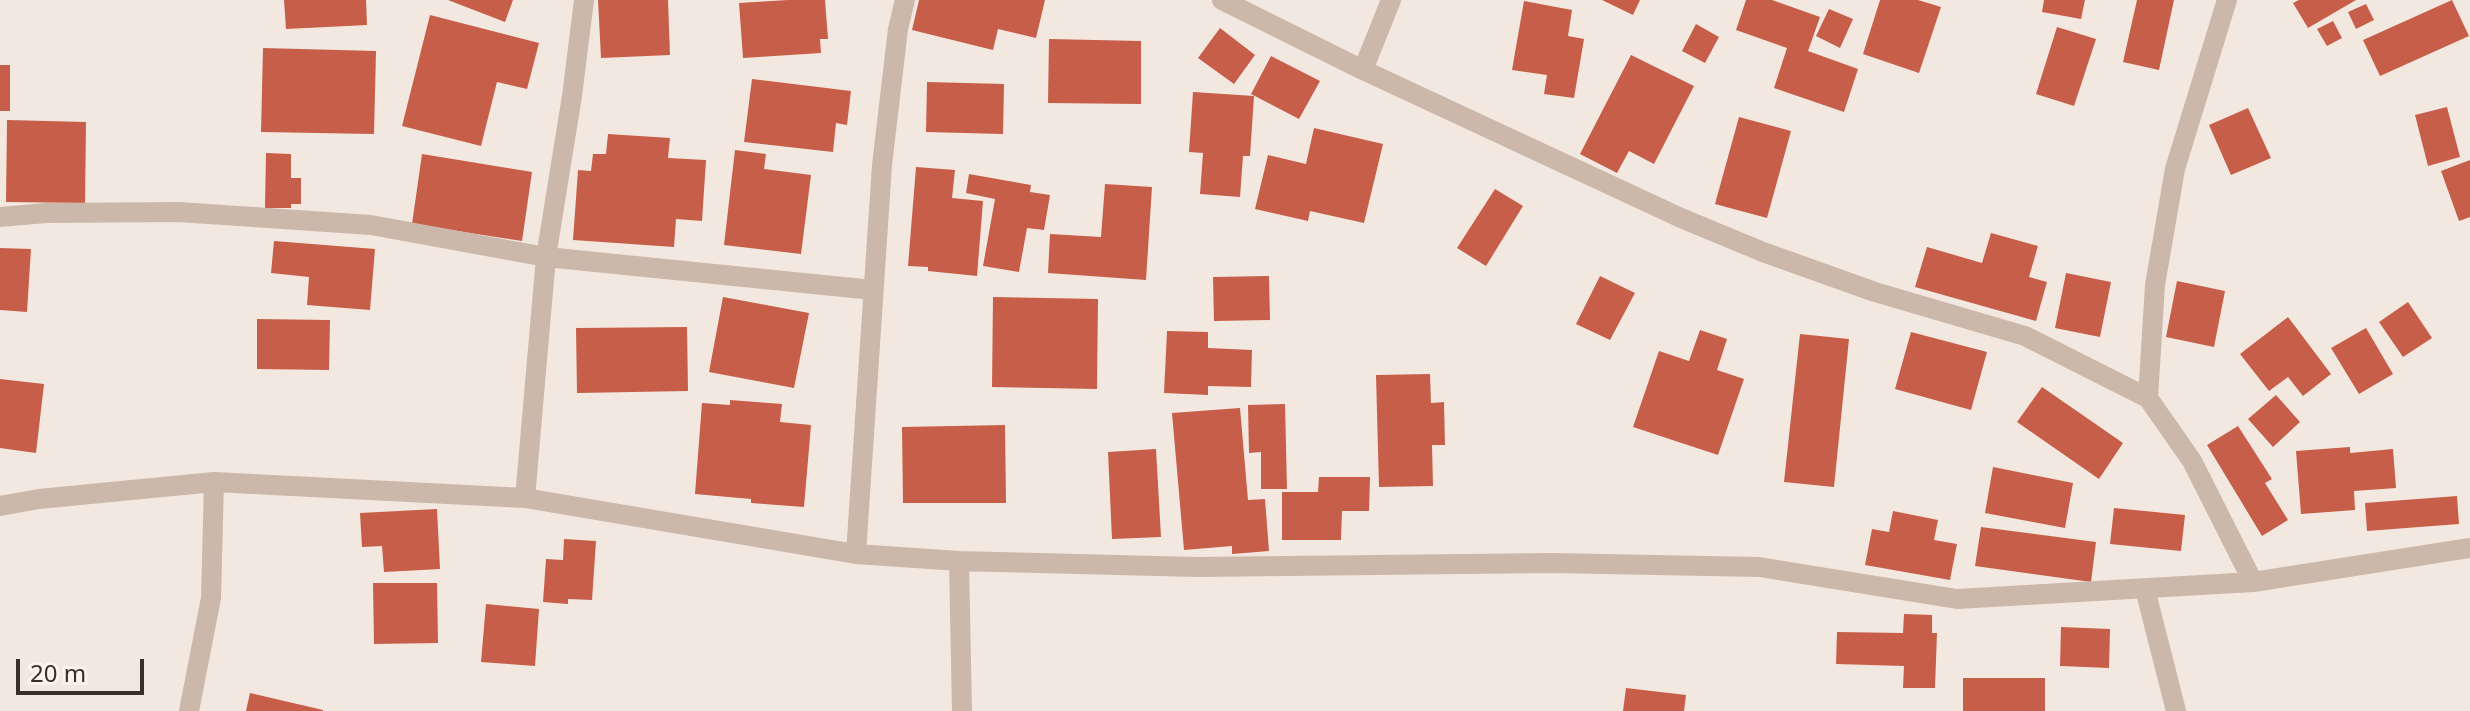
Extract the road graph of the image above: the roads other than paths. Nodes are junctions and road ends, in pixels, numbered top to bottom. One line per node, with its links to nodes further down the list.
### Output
1 (584, 0): 8 (street)
2 (905, 0): 9 (street)
3 (1222, 0): 6 (street)
4 (1391, 0): 6 (street)
5 (2227, 0): 10 (street)
6 (1363, 70): 10 (street)
7 (0, 217): 8 (street)
8 (546, 257): 9 (street); 12 (street)
9 (873, 290): 15 (street)
10 (2148, 398): 17 (street)
11 (214, 482): 12 (street); 13 (street); 19 (street)
12 (525, 498): 15 (street)
13 (0, 506)
14 (2470, 548): 17 (street)
15 (856, 554): 16 (street)
16 (959, 561): 18 (street); 20 (street)
17 (2253, 582): 18 (street)
18 (2145, 589): 21 (street)
19 (189, 711)
20 (962, 711)
21 (2176, 711)

